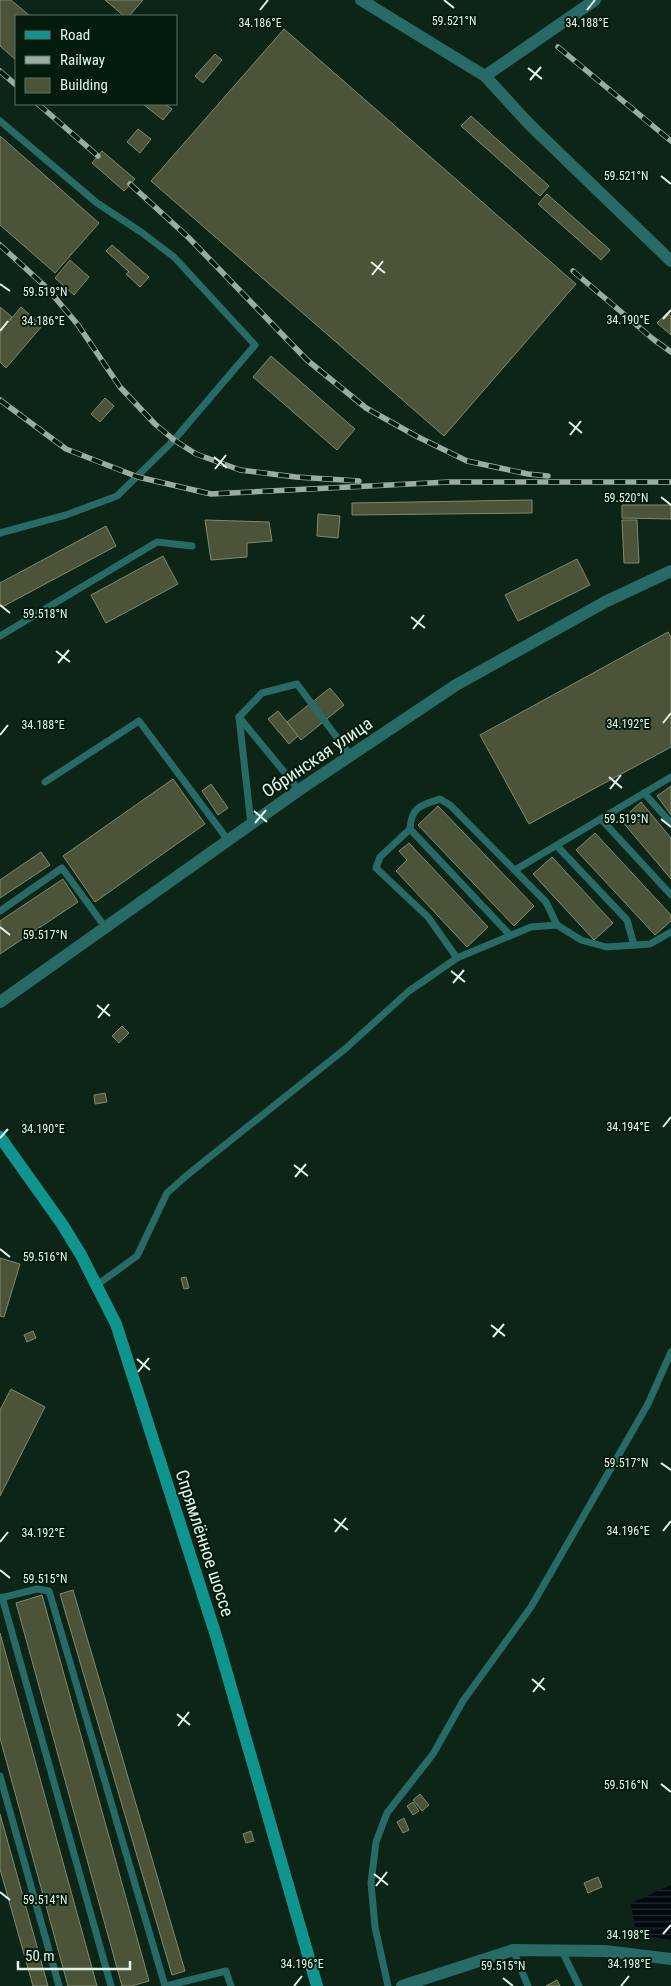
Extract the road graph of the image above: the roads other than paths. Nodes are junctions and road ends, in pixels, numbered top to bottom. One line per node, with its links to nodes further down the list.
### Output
1 (361, 0): 3 (street)
2 (595, 0): 3 (street)
3 (485, 76): 5 (street)
4 (0, 121): 6 (lane)
5 (671, 261)
6 (0, 533)
7 (192, 546): 9 (lane)
8 (671, 570): 11 (street, Обринская улица)
9 (0, 636)
10 (239, 717): 11 (lane); 14 (lane); 18 (lane)
11 (350, 755): 14 (street, Обринская улица)
12 (671, 777): 15 (lane)
13 (44, 782): 20 (lane)
14 (299, 790): 18 (street, Обринская улица)
15 (644, 793): 16 (lane); 17 (lane)
16 (601, 819): 21 (lane); 23 (lane)
17 (671, 823)
18 (251, 824): 20 (street, Обринская улица)
19 (410, 829): 22 (lane); 28 (lane); 30 (lane)
20 (228, 840): 26 (street, Обринская улица)
21 (557, 846): 22 (lane); 29 (lane)
22 (515, 870): 25 (lane)
23 (671, 895)
24 (0, 911): 26 (lane)
25 (557, 925): 28 (lane); 29 (lane)
26 (105, 927): 31 (street, Обринская улица)
27 (671, 932): 29 (lane)
28 (510, 935): 30 (lane)
29 (634, 945)
30 (457, 958): 33 (lane)
31 (0, 1002)
32 (0, 1137): 33 (main road, Спрямлённое шоссе)
33 (97, 1285): 44 (main road, Спрямлённое шоссе)
34 (671, 1352): 45 (lane)
35 (1, 1598): 41 (lane); 42 (lane)
36 (0, 1776): 40 (lane)
37 (513, 1950): 38 (street); 46 (street); 47 (lane)
38 (562, 1951): 39 (street); 48 (lane)
39 (671, 1959)
40 (59, 1986)
41 (111, 1986)
42 (165, 1986): 43 (lane)
43 (231, 1986)
44 (317, 1986)
45 (388, 1986)
46 (402, 1986)
47 (528, 1986)
48 (580, 1986)

